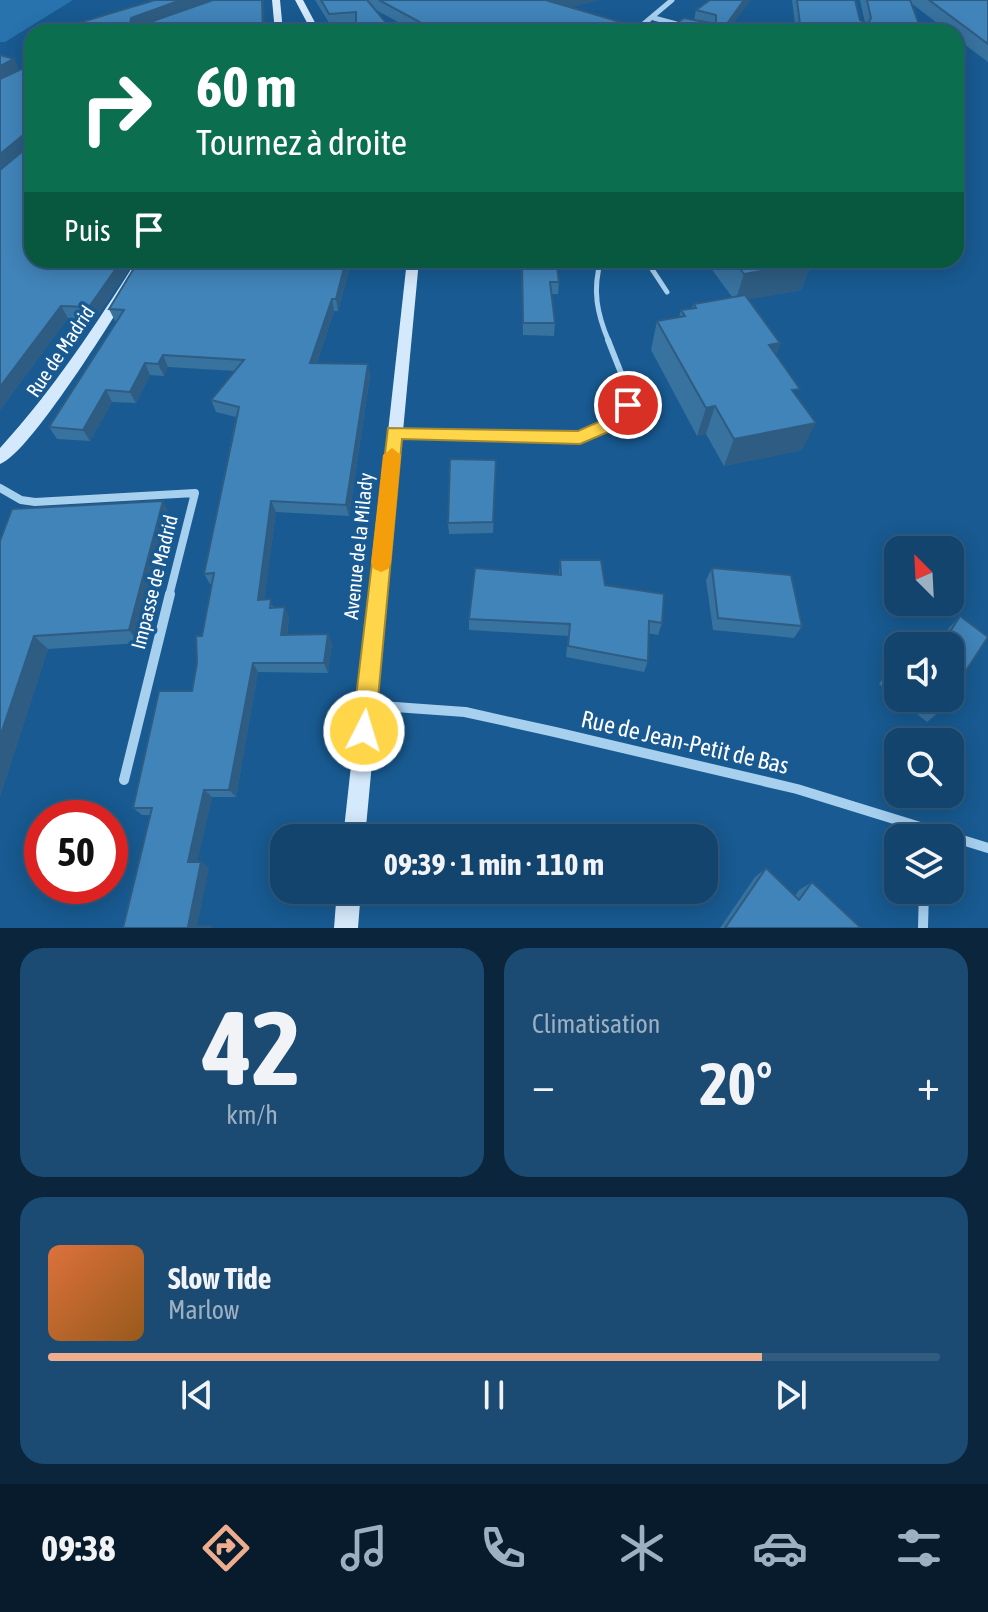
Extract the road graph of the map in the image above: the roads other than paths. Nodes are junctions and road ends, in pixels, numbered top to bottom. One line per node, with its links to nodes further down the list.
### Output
1 (276, 0): 5 (main road)
2 (299, 0): 6 (main road)
3 (672, 0): 4 (street)
4 (654, 18): 7 (street); 8 (street)
5 (278, 24)
6 (312, 24)
7 (645, 24)
8 (677, 24)
9 (138, 268): 15 (main road, Rue de Madrid)
10 (412, 268): 14 (main road, Avenue de la Milady)
11 (598, 268): 14 (lane)
12 (651, 268): 13 (lane)
13 (667, 292)
14 (394, 433): 17 (main road, Avenue de la Milady)
15 (0, 458)
16 (0, 488): 18 (street, Impasse de Madrid)
17 (366, 705): 19 (main road, Avenue de la Milady); 20 (street, Rue de Jean-Petit de Bas)
18 (124, 780)
19 (355, 824)
20 (902, 824)
21 (964, 842): 22 (street, Rue de Jean-Petit de Bas)
22 (988, 848)
23 (348, 904): 25 (main road)
24 (924, 904): 26 (street)
25 (346, 928)
26 (923, 928)

